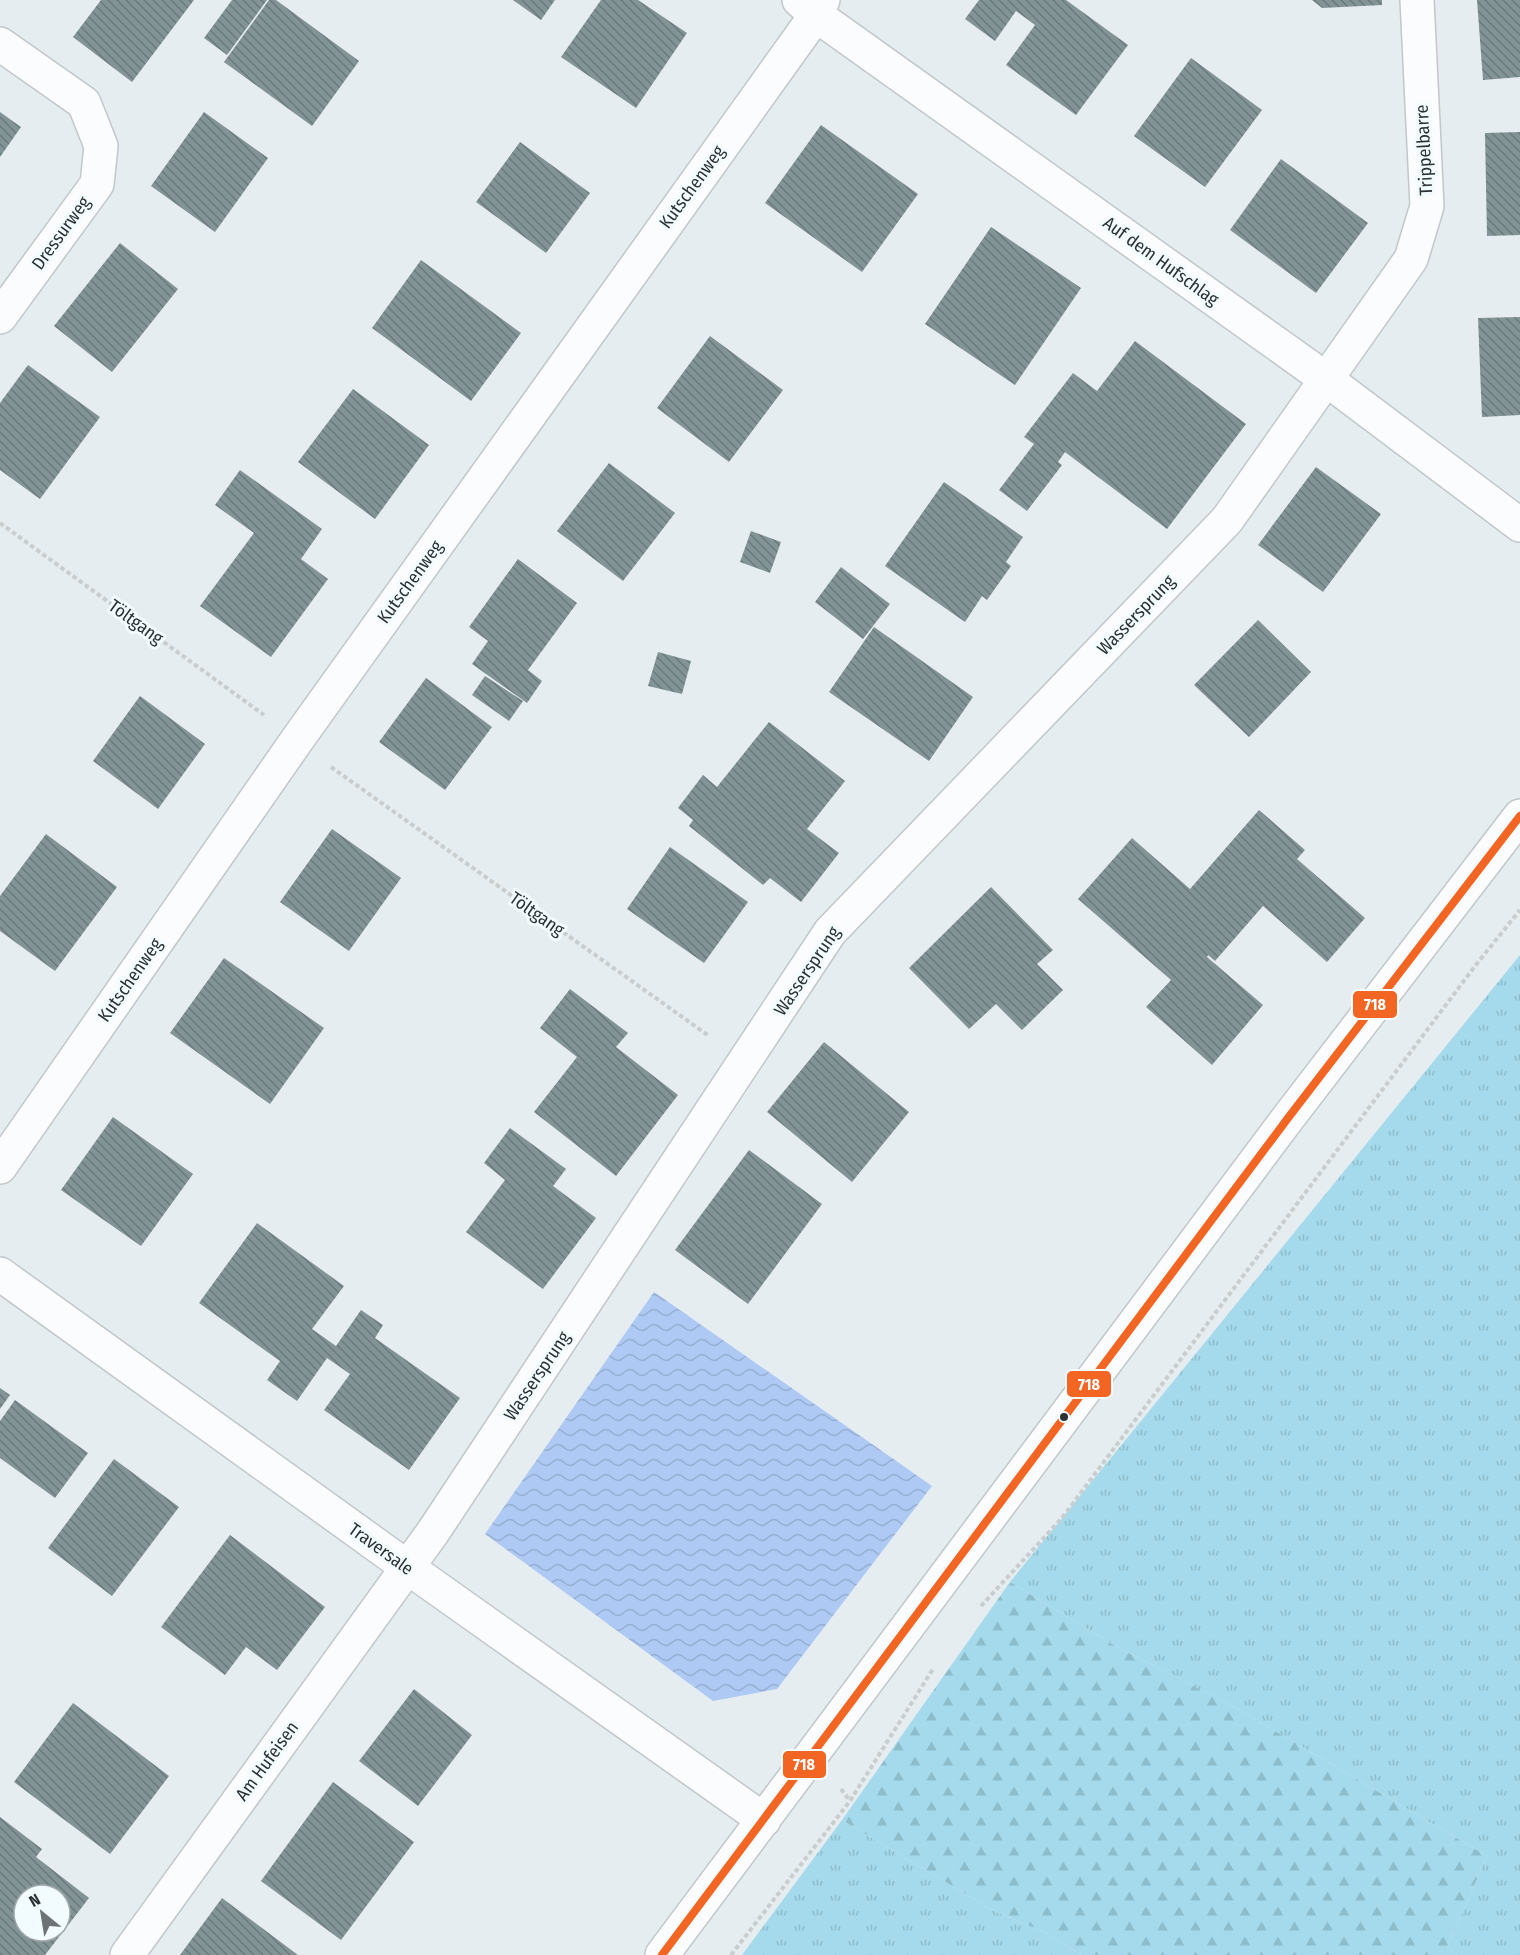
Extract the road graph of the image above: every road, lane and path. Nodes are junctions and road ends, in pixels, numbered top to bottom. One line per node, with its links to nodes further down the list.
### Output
1 (1417, 0): 5 (street, Trippelbarre)
2 (813, 5): 5 (street, Auf dem Hufschlag); 13 (street, Kutschenweg)
3 (0, 44): 4 (street, Dressurweg)
4 (0, 317)
5 (1326, 379): 7 (street, Auf dem Hufschlag); 12 (street, Wassersprung)
6 (0, 523): 8 (path, Töltgang)
7 (1520, 525)
8 (272, 721)
9 (328, 765): 12 (path, Töltgang)
10 (1520, 816): 18 (street)
11 (1520, 910): 16 (path)
12 (746, 1062): 15 (street, Wassersprung)
13 (0, 1167)
14 (0, 1274): 15 (street, Traversale)
15 (407, 1567): 18 (street, Traversale); 19 (street, Am Hufeisen)
16 (974, 1614)
17 (939, 1661): 21 (path)
18 (764, 1820): 20 (street)
19 (127, 1955)
20 (662, 1955)
21 (731, 1955)

